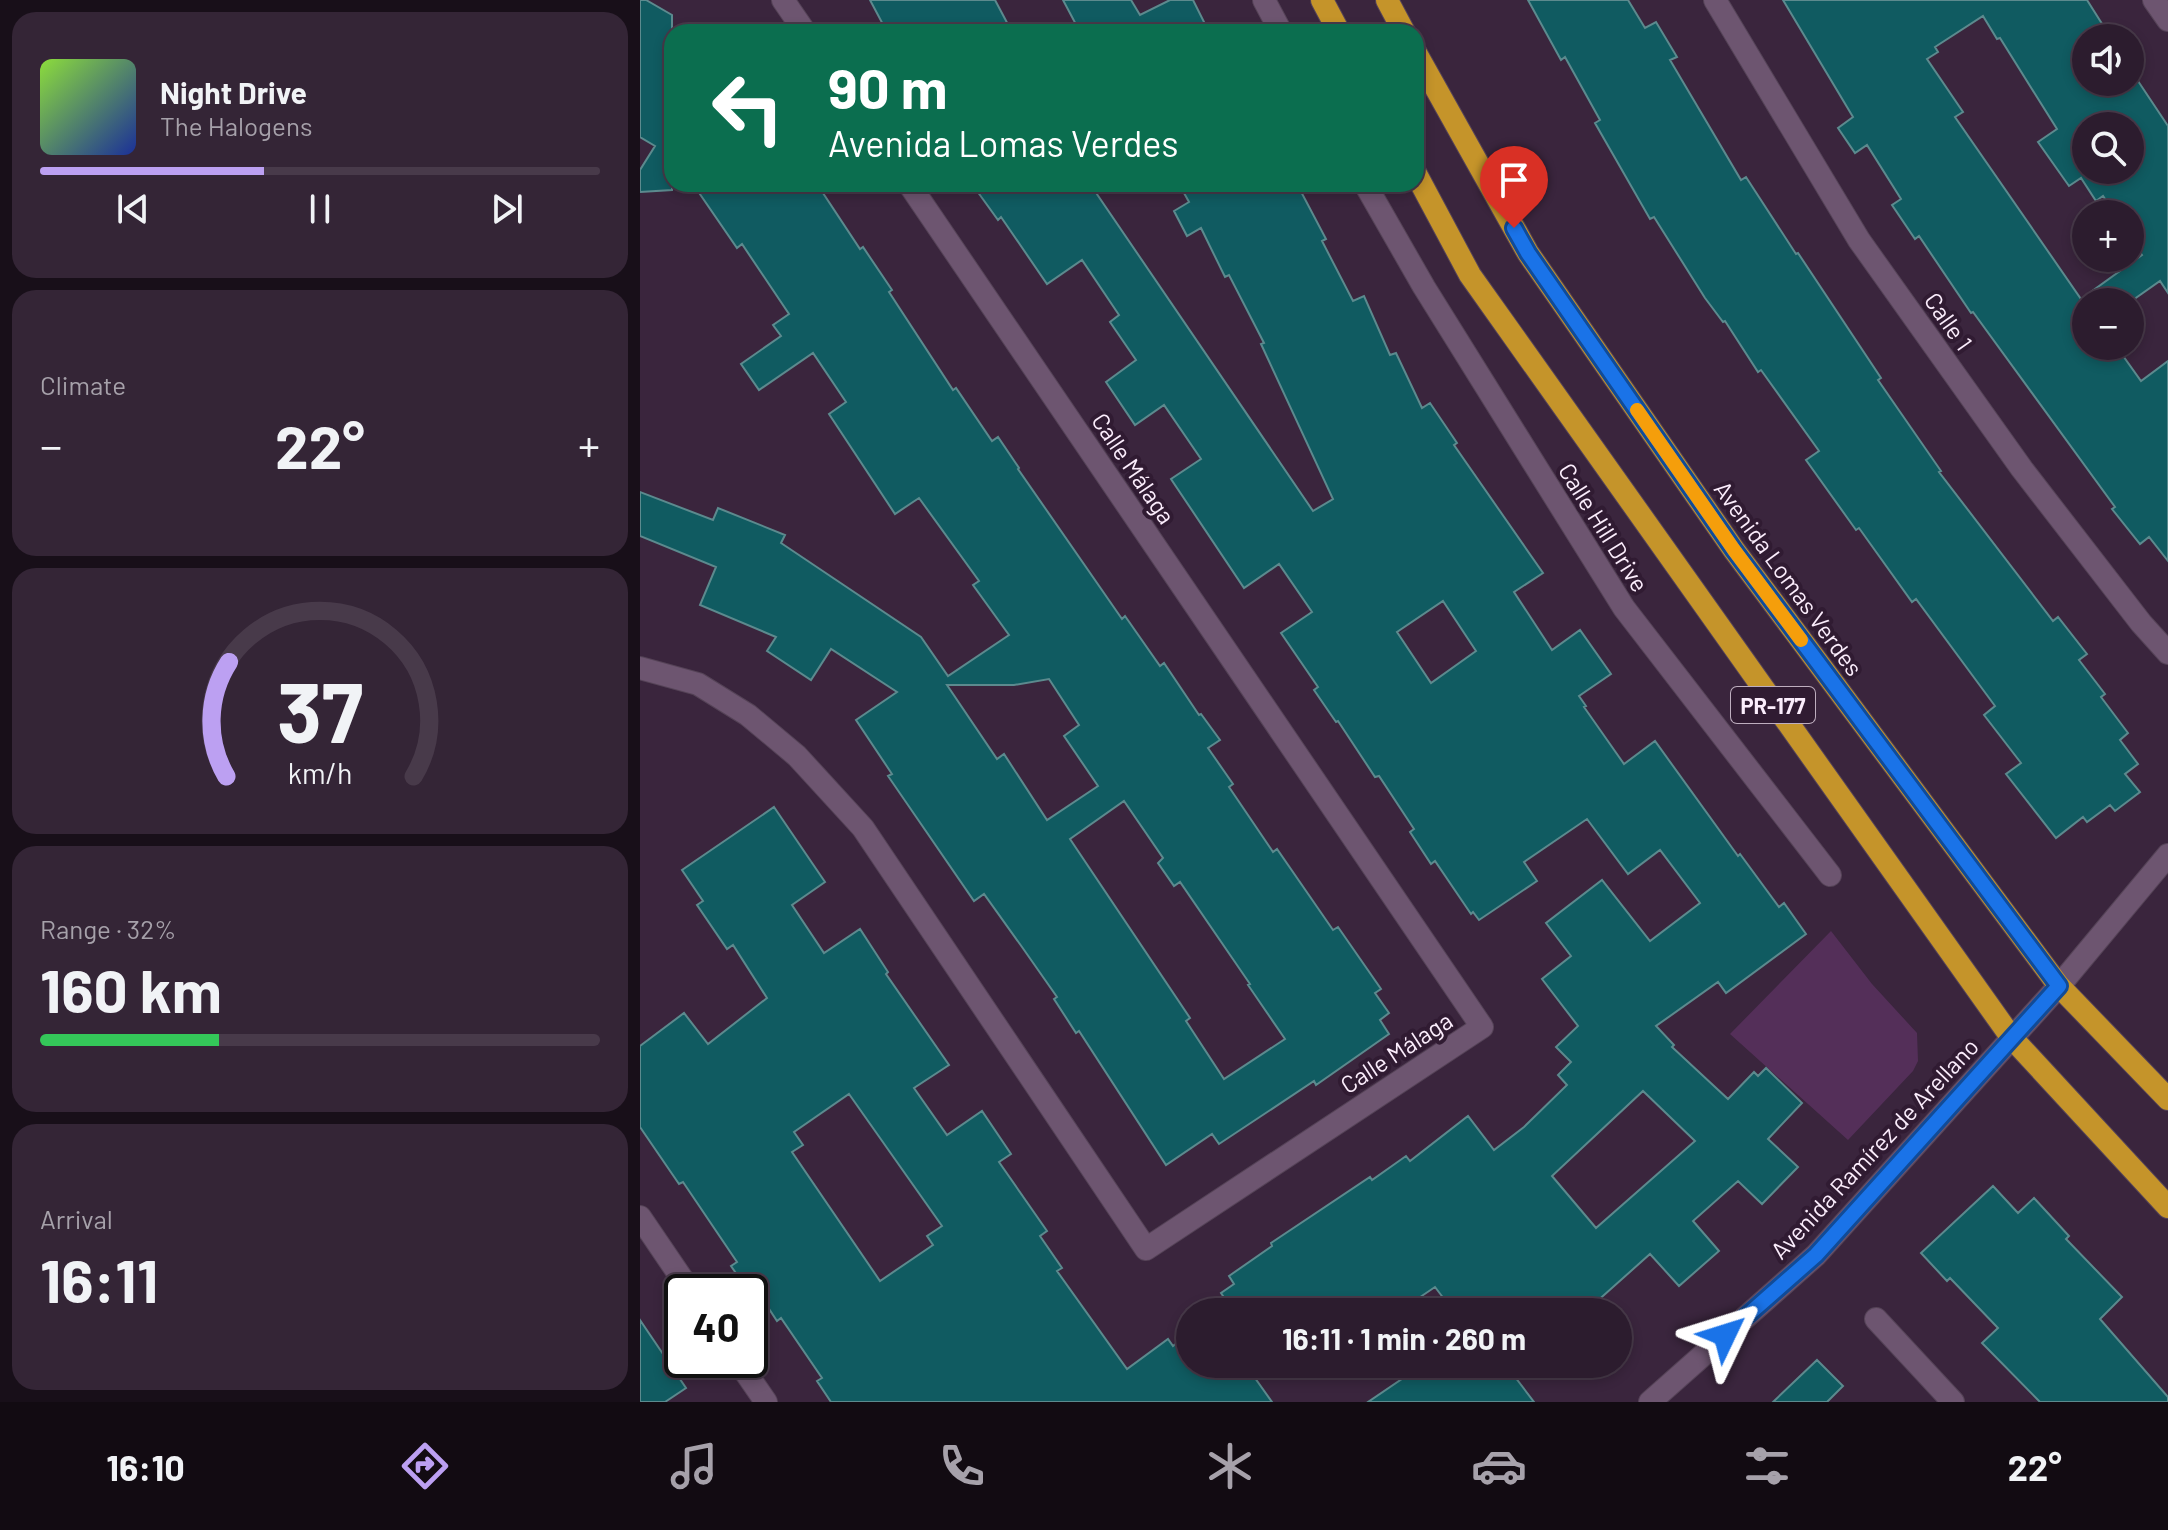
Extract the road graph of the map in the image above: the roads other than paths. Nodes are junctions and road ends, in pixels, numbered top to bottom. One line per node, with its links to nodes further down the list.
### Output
1 (783, 0): 8 (street)
2 (1264, 0): 9 (street)
3 (1322, 0): 10 (highway)
4 (1387, 0): 11 (highway)
5 (1715, 0): 16 (street, Calle 1)
6 (2154, 0): 7 (street)
7 (2168, 20)
8 (800, 24)
9 (1277, 24)
10 (1335, 24)
11 (1400, 24)
12 (1424, 67): 20 (highway, Avenida Lomas Verdes / PR-177)
13 (1424, 189): 21 (highway, PR-177)
14 (914, 192): 17 (street, Calle Málaga)
15 (1370, 192): 19 (street, Calle Hill Drive)
16 (2168, 653)
17 (640, 668)
18 (2168, 855): 20 (street, Avenida Ramírez de Arellano)
19 (1830, 875)
20 (2059, 986): 21 (street, Avenida Ramírez de Arellano); 22 (highway, Avenida Lomas Verdes / PR-177)
21 (2011, 1037): 23 (highway, PR-177); 29 (street, Avenida Ramírez de Arellano)
22 (2168, 1099)
23 (2168, 1207)
24 (640, 1217): 25 (street)
25 (679, 1274)
26 (1876, 1319): 30 (street)
27 (749, 1378): 28 (street)
28 (766, 1402)
29 (1650, 1402)
30 (1953, 1402)

